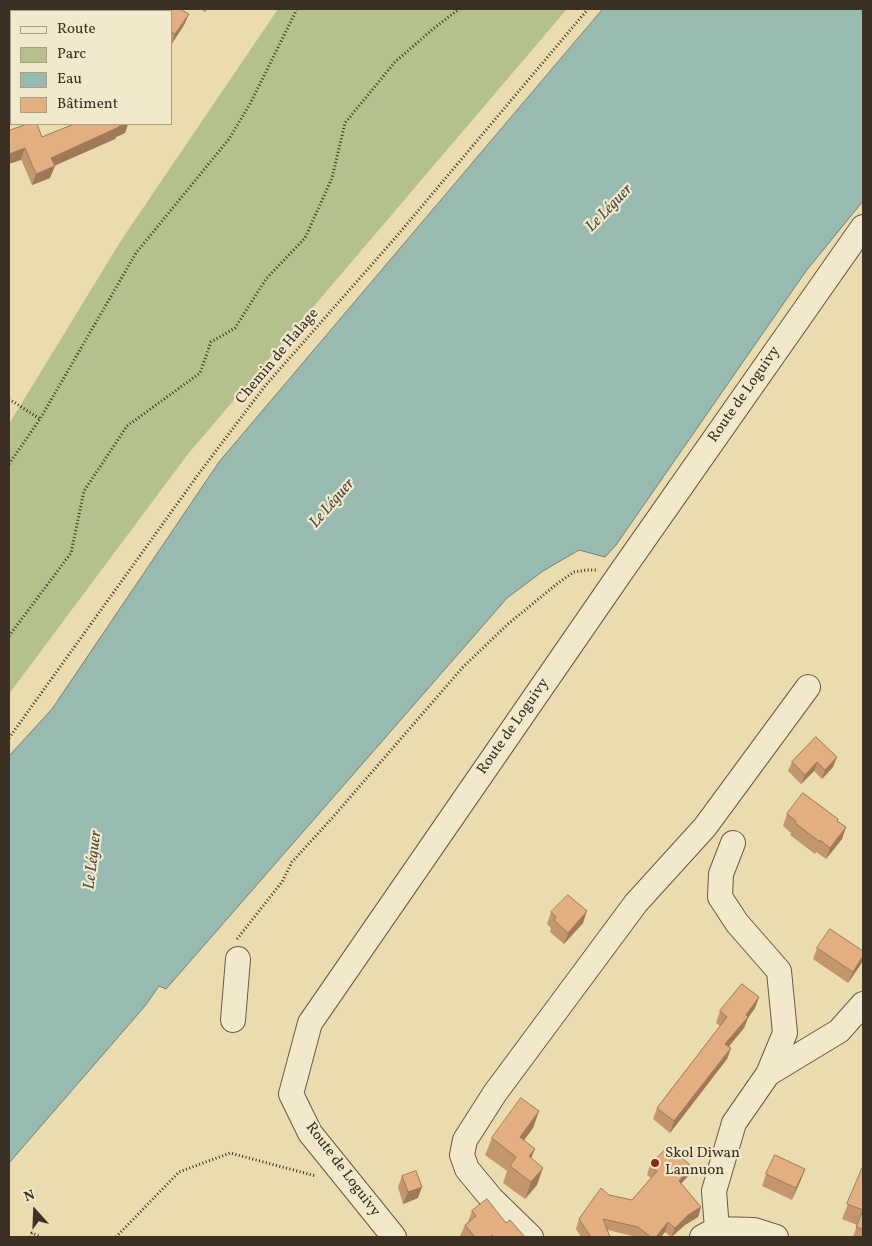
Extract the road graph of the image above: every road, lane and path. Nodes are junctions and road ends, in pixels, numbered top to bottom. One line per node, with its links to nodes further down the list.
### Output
1 (297, 9): 6 (path)
2 (459, 9): 9 (path)
3 (588, 9): 11 (path, Chemin de Halage)
4 (863, 227): 17 (street, Route de Loguivy)
5 (9, 399): 6 (path)
6 (40, 419): 7 (path)
7 (9, 464)
8 (601, 570): 13 (path)
9 (9, 636)
10 (808, 687): 23 (street)
11 (9, 738)
12 (733, 843): 16 (street)
13 (238, 959): 15 (street)
14 (863, 1004): 16 (street)
15 (233, 1020)
16 (768, 1074): 18 (street)
17 (352, 1186): 21 (path); 22 (street, Route de Loguivy)
18 (709, 1233): 24 (street)
19 (30, 1237): 20 (path)
20 (41, 1237)
21 (116, 1237)
22 (394, 1237)
23 (531, 1237)
24 (776, 1237)

